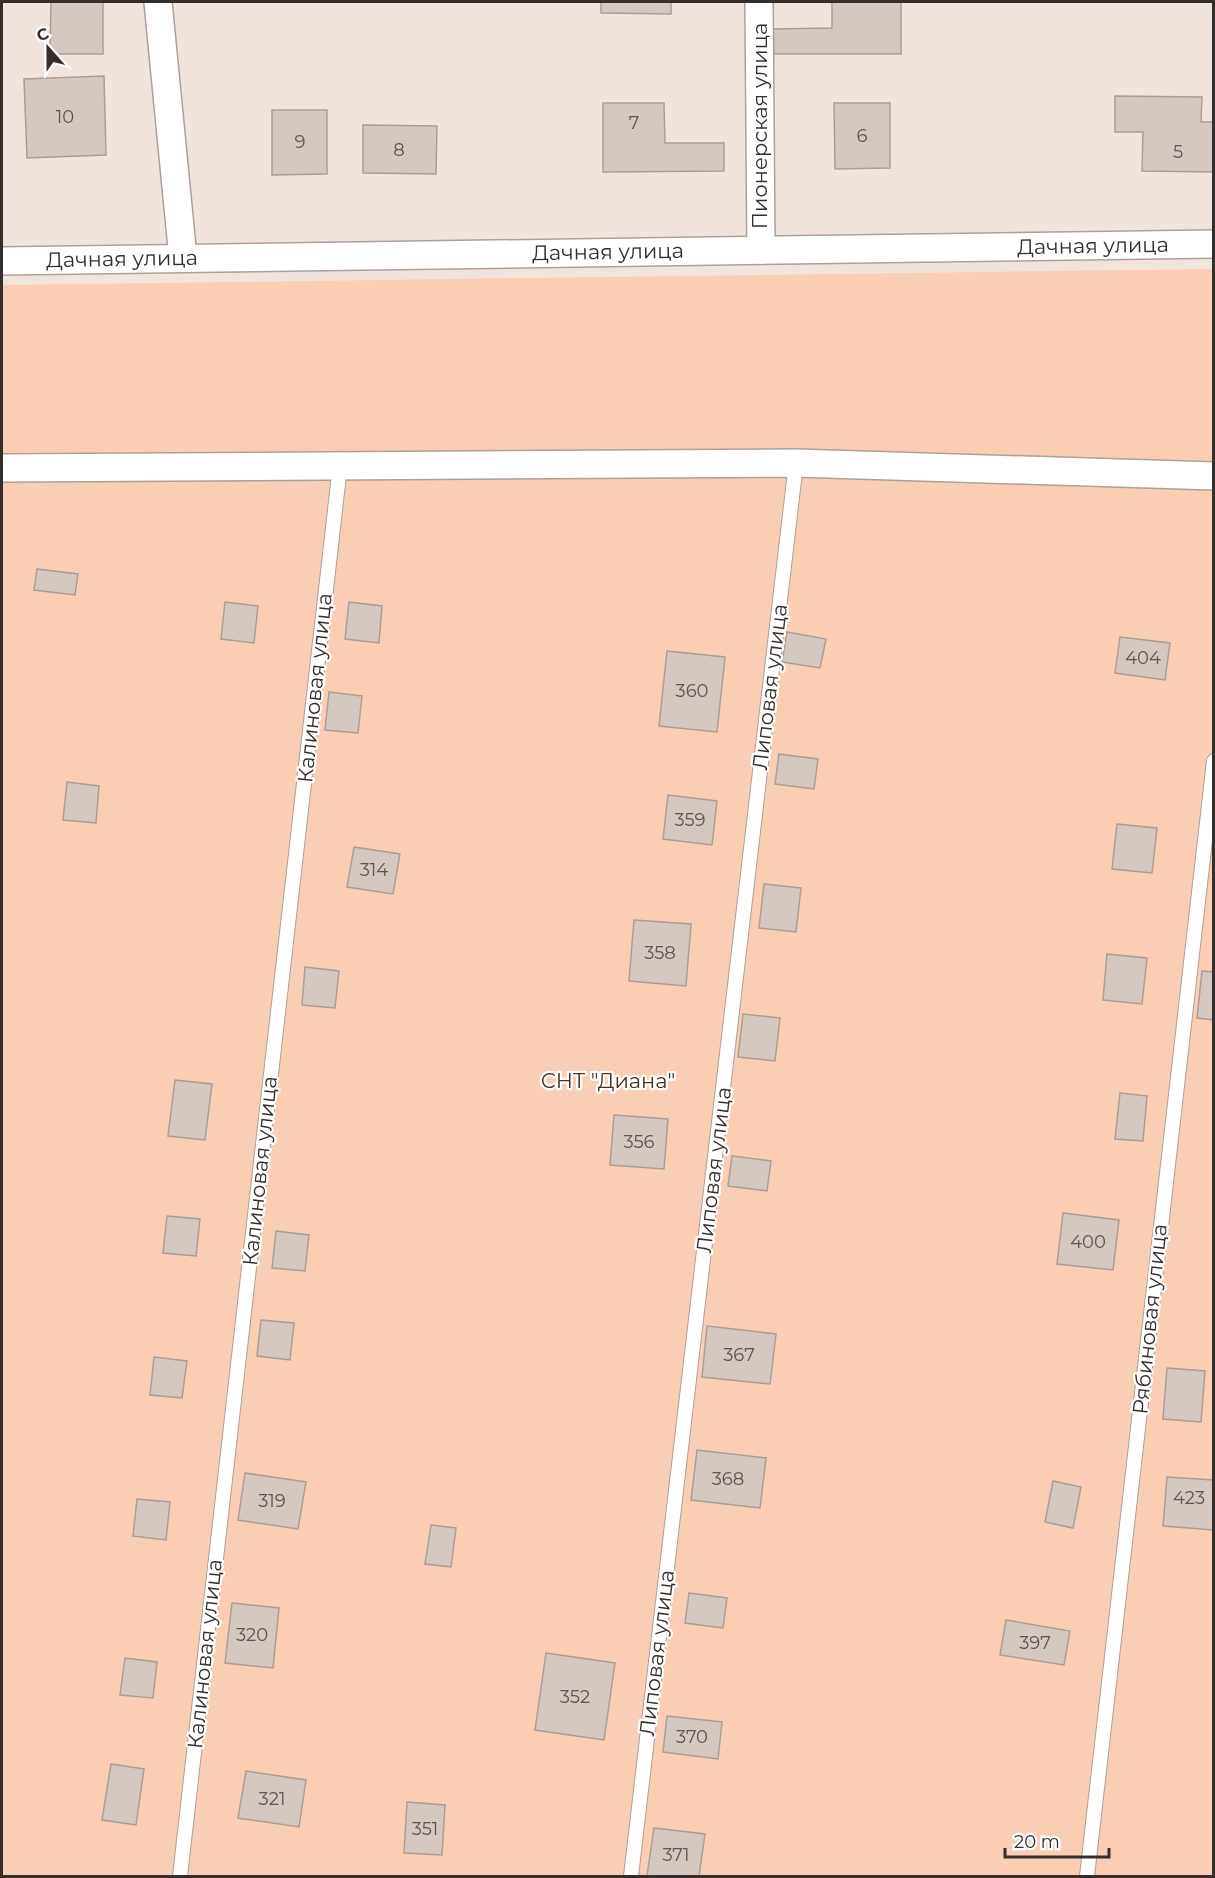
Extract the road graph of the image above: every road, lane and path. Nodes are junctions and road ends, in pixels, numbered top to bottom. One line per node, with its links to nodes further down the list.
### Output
1 (158, 2): 5 (street)
2 (759, 2): 4 (street, Пионерская улица)
3 (1214, 244): 4 (street, Дачная улица)
4 (761, 250): 5 (street, Дачная улица)
5 (183, 258): 6 (street, Дачная улица)
6 (2, 261)
7 (796, 463): 8 (street); 10 (street); 13 (lane, Липовая улица)
8 (340, 466): 9 (street); 12 (lane, Калиновая улица)
9 (2, 468)
10 (1214, 476)
11 (1214, 761): 14 (lane, Рябиновая улица)
12 (180, 1876)
13 (631, 1876)
14 (1087, 1876)

